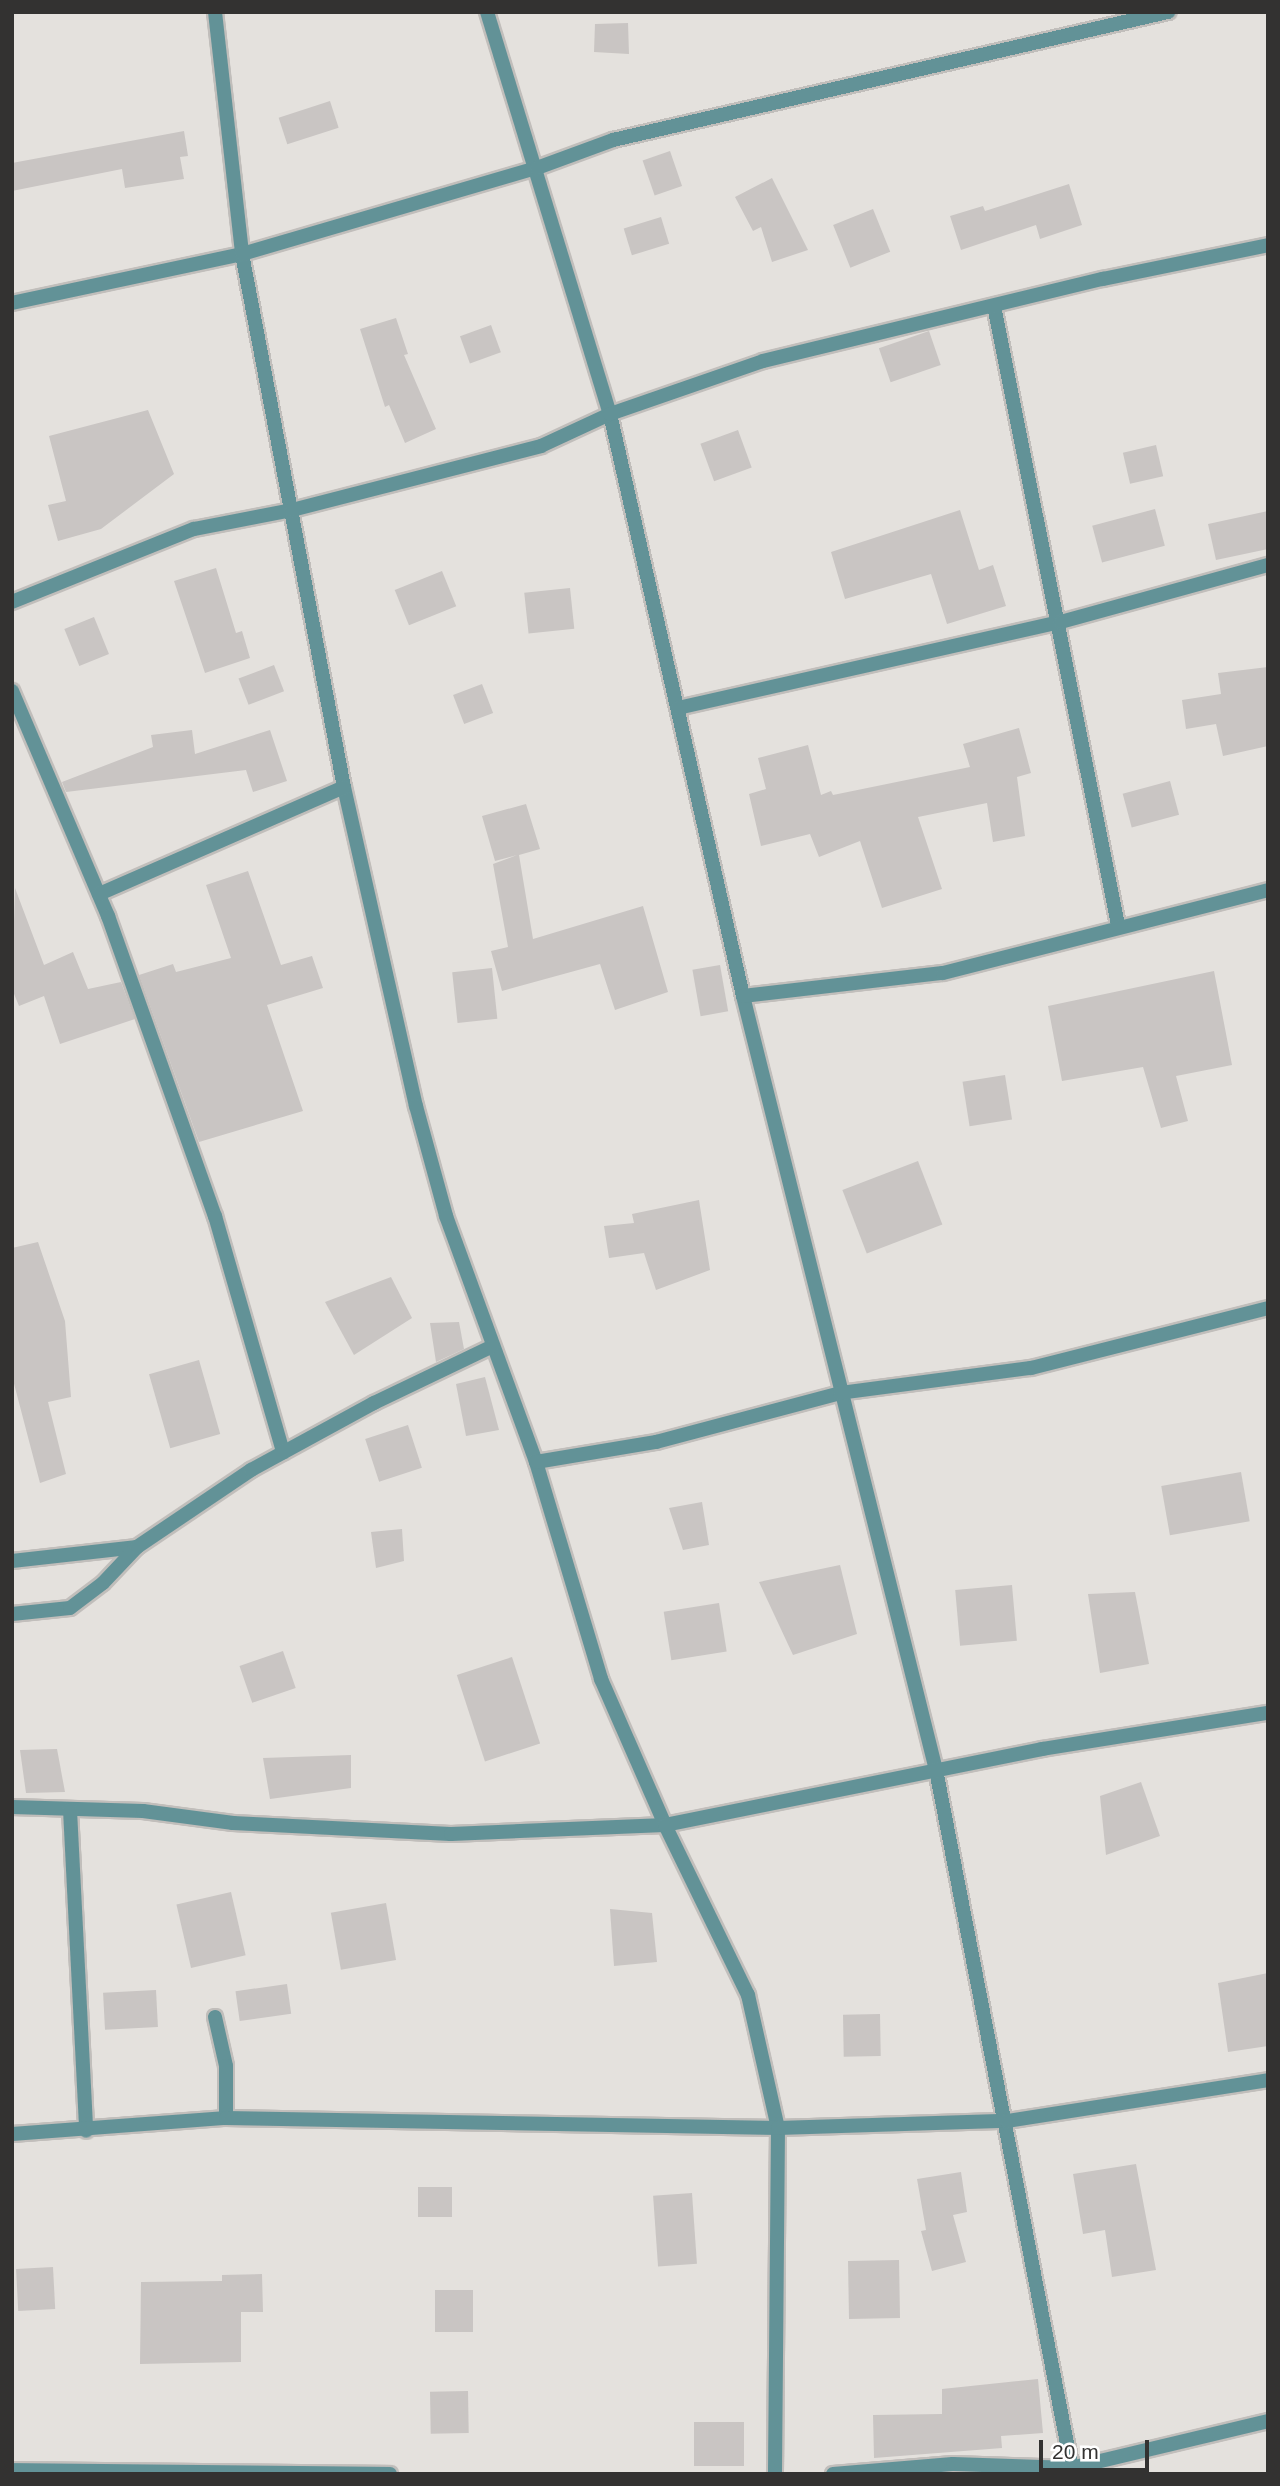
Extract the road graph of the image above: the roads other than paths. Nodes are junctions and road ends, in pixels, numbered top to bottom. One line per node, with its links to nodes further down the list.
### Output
1 (215, 12): 6 (street)
2 (487, 12): 4 (street)
3 (1168, 12): 4 (street)
4 (537, 168): 6 (street); 9 (street)
5 (1268, 245): 8 (street)
6 (242, 254): 7 (street); 10 (street)
7 (12, 303)
8 (994, 306): 9 (street); 13 (street)
9 (610, 415): 10 (street); 15 (street)
10 (292, 510): 12 (street); 16 (street)
11 (1268, 565): 13 (street)
12 (12, 601)
13 (1060, 622): 15 (street); 19 (street)
14 (12, 691): 18 (street)
15 (678, 708): 20 (street)
16 (344, 787): 18 (street); 22 (street)
17 (1268, 891): 19 (street)
18 (99, 894): 24 (street)
19 (1118, 925): 20 (street)
20 (743, 996): 23 (street)
21 (1268, 1308): 23 (street)
22 (491, 1348): 24 (street); 25 (street)
23 (840, 1393): 25 (street); 30 (street)
24 (283, 1452): 26 (street)
25 (536, 1462): 33 (street)
26 (137, 1547): 27 (street); 28 (street)
27 (12, 1561)
28 (12, 1614)
29 (1268, 1713): 30 (street)
30 (936, 1770): 33 (street); 37 (street)
31 (12, 1807): 32 (street)
32 (70, 1810): 33 (street); 39 (street)
33 (665, 1825): 38 (street)
34 (215, 2017): 36 (street)
35 (1268, 2080): 37 (street)
36 (226, 2119): 38 (street); 39 (street)
37 (1007, 2121): 38 (street); 43 (street)
38 (778, 2128): 45 (street)
39 (86, 2131): 40 (street)
40 (12, 2134)
41 (1268, 2421): 43 (street)
42 (12, 2470): 44 (street)
43 (1072, 2471): 46 (street)
44 (390, 2474)
45 (775, 2474)
46 (833, 2474)

